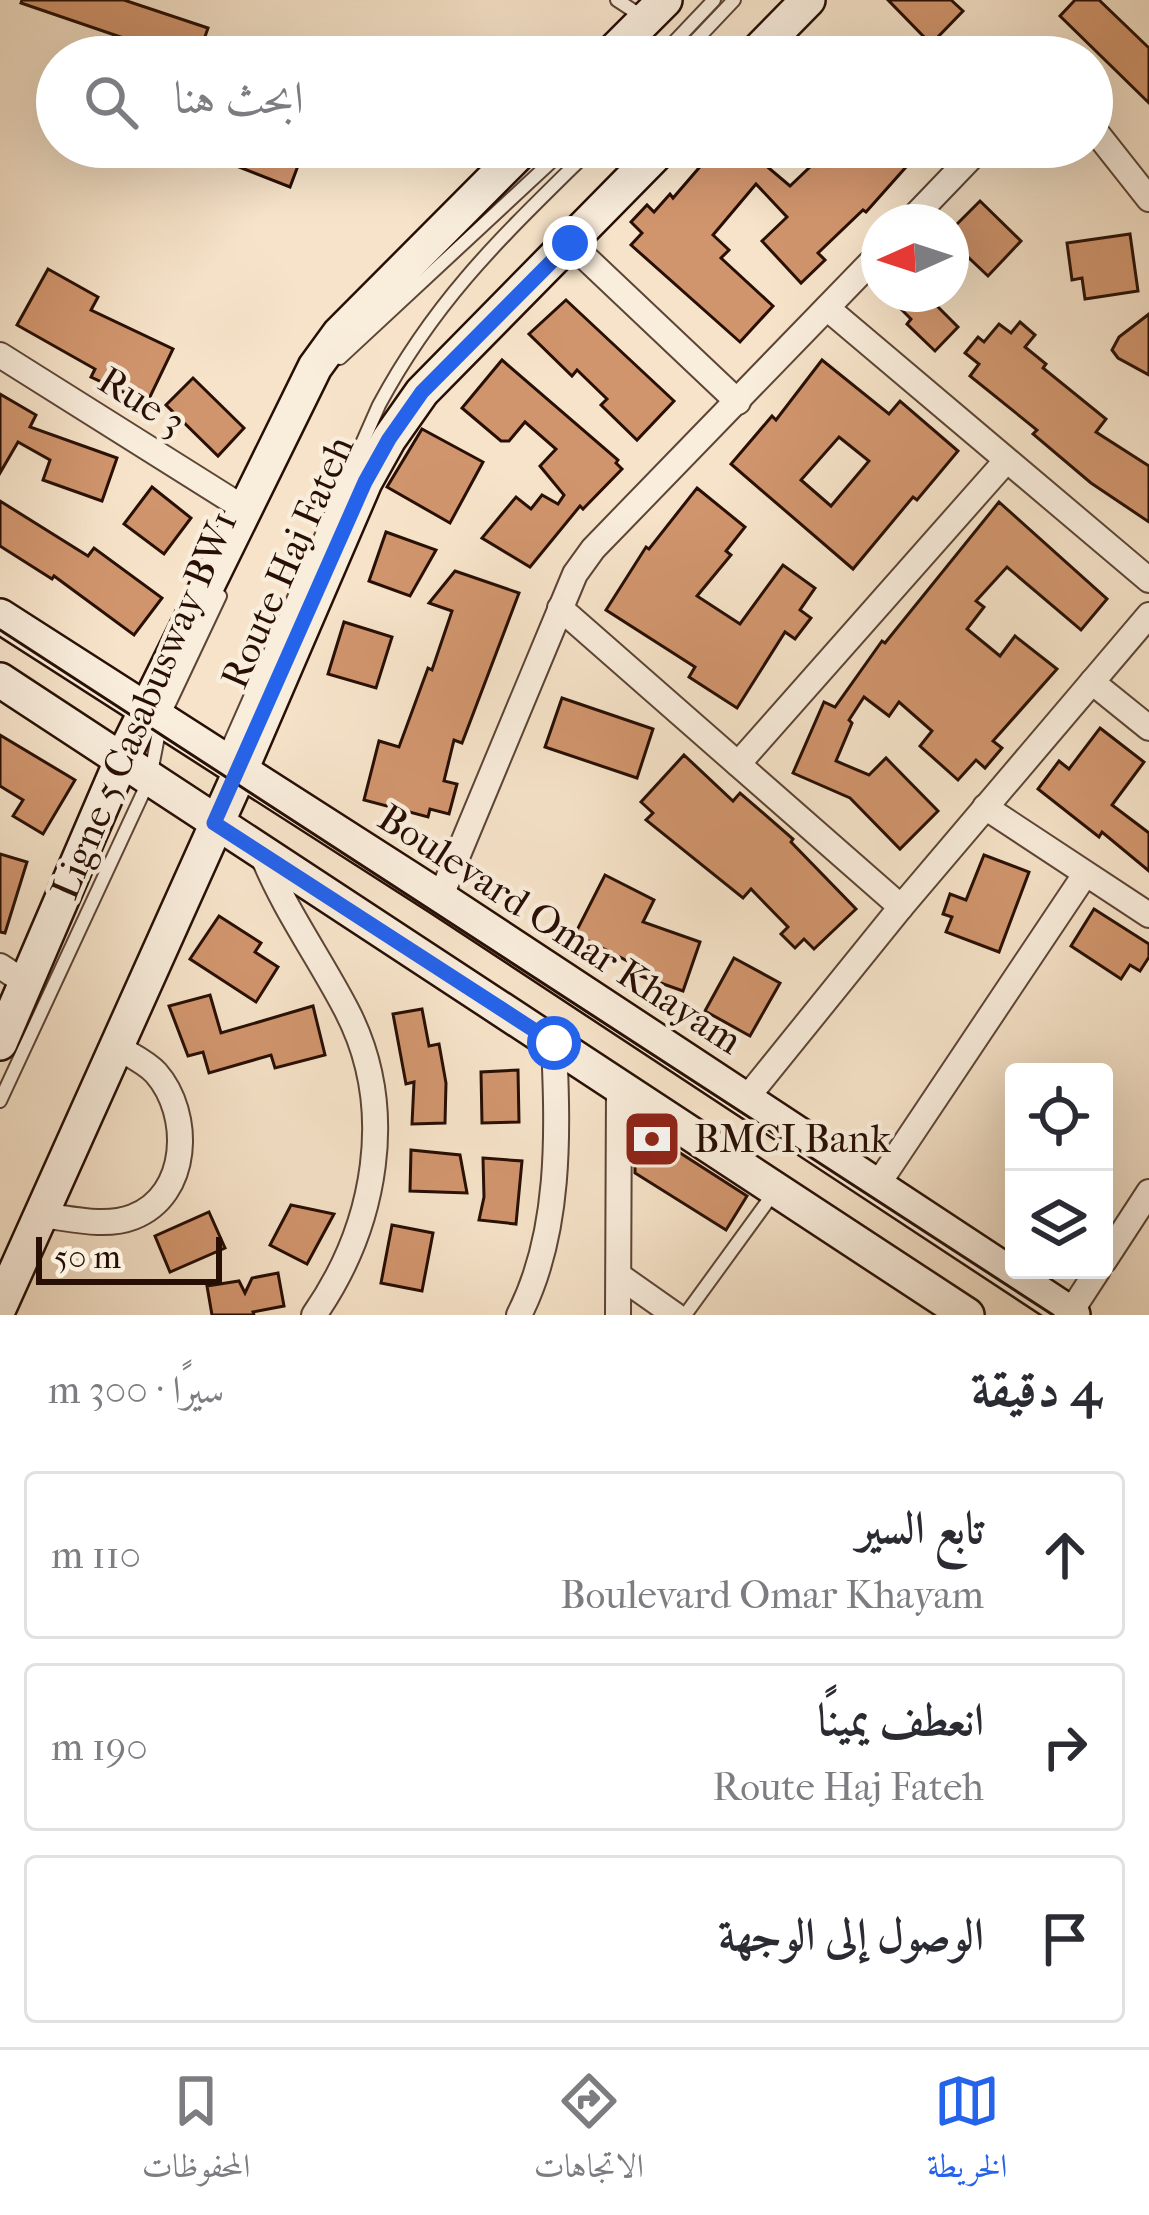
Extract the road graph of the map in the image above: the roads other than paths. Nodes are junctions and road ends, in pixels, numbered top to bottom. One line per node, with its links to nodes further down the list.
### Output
1 (617, 0): 5 (lane)
2 (714, 0): 7 (lane)
3 (734, 0): 8 (lane)
4 (808, 0): 9 (main road)
5 (656, 10): 6 (main road)
6 (629, 36)
7 (680, 36)
8 (700, 36)
9 (773, 36)
10 (1113, 154): 18 (street)
11 (495, 168): 17 (lane)
12 (506, 168): 17 (main road, Route Haj Fateh)
13 (545, 168): 27 (lane, Ligne 5 Casabusway BW1)
14 (571, 168): 39 (lane)
15 (643, 168): 20 (main road, Route Haj Fateh)
16 (961, 168): 19 (street)
17 (501, 173): 26 (main road, Route Haj Fateh)
18 (1149, 199)
19 (926, 204)
20 (570, 243): 24 (street); 39 (main road, Route Haj Fateh)
21 (861, 272): 22 (street)
22 (826, 308): 24 (street); 25 (street)
23 (0, 355): 26 (street, Rue 3)
24 (738, 402): 30 (street)
25 (1006, 461): 28 (street); 38 (street)
26 (245, 508): 35 (main road, Route Haj Fateh)
27 (233, 569)
28 (1149, 580)
29 (223, 590): 35 (lane, Ligne 5 Casabusway BW1)
30 (560, 608): 38 (street); 45 (street)
31 (1149, 615): 34 (street)
32 (0, 616): 35 (main road, Boulevard Omar Khayam)
33 (0, 680): 37 (main road)
34 (1092, 682): 36 (street); 41 (street)
35 (153, 716): 37 (main road, Route Haj Fateh); 39 (main road, Boulevard Omar Khayam); 40 (lane, Ligne 5 Casabusway BW1)
36 (1149, 728)
37 (122, 759): 40 (main road); 48 (main road, Route Haj Fateh)
38 (738, 764): 46 (street)
39 (231, 766): 42 (main road, Route Haj Fateh); 45 (main road, Boulevard Omar Khayam)
40 (150, 778): 42 (main road); 54 (lane, Ligne 5 Casabusway BW1)
41 (986, 807): 44 (street); 46 (street)
42 (211, 820): 43 (main road); 51 (main road, Route Haj Fateh); 62 (lane)
43 (262, 854): 50 (main road); 66 (street)
44 (1084, 876): 47 (street); 55 (street)
45 (440, 898): 53 (main road, Boulevard Omar Khayam)
46 (901, 907): 53 (street)
47 (1149, 915)
48 (13, 974): 49 (main road, Route Haj Fateh)
49 (0, 1043)
50 (554, 1043): 52 (main road); 67 (street)
51 (117, 1047): 58 (main road, Route Haj Fateh); 58 (street)
52 (619, 1089): 56 (main road); 60 (street)
53 (745, 1100): 55 (main road, Boulevard Omar Khayam)
54 (0, 1101)
55 (875, 1186): 65 (main road, Boulevard Omar Khayam)
56 (777, 1188): 64 (main road); 70 (lane)
57 (1149, 1192): 59 (street)
58 (40, 1214): 63 (main road, Route Haj Fateh)
59 (1113, 1247)
60 (621, 1276): 68 (street); 69 (street)
61 (1092, 1279): 65 (street)
62 (0, 1281)
63 (0, 1306)
64 (948, 1310)
65 (1071, 1314)
66 (314, 1315)
67 (519, 1315)
68 (618, 1315)
69 (675, 1315)
70 (685, 1315)

